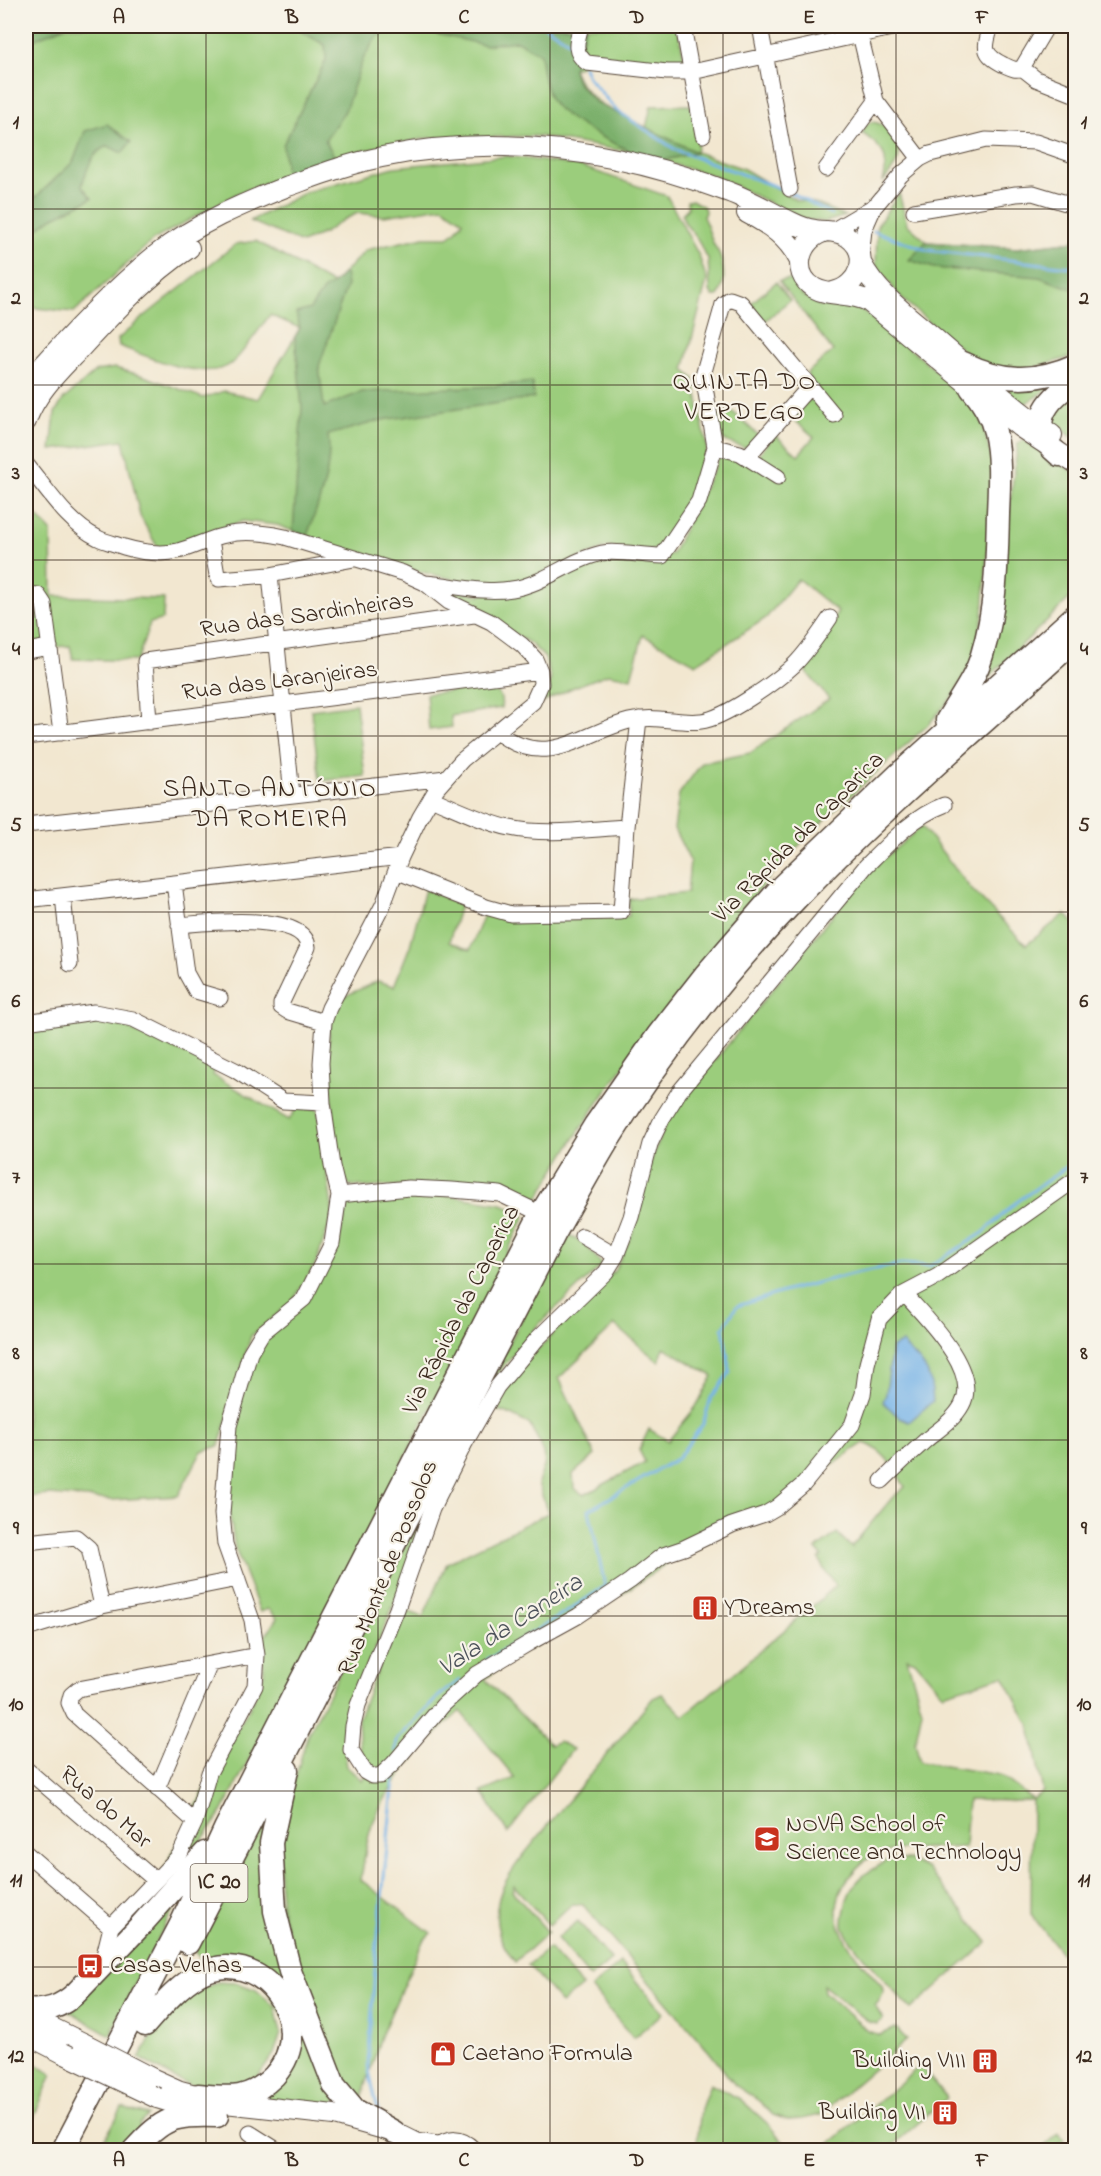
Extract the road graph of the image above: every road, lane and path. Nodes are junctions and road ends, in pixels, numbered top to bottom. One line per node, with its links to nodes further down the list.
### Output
1 (581, 26): 10 (street)
2 (683, 26): 10 (street)
3 (760, 26): 8 (street)
4 (901, 26): 7 (street)
5 (991, 26): 9 (street)
6 (1047, 26): 9 (street)
7 (859, 30): 8 (street); 12 (street)
8 (765, 55): 10 (street); 17 (street)
9 (1022, 68): 11 (street)
10 (692, 72): 13 (street)
11 (1076, 94)
12 (876, 100): 15 (street); 16 (street)
13 (703, 135)
14 (1076, 156): 15 (street)
15 (920, 159): 18 (street)
16 (825, 169)
17 (790, 189)
18 (876, 205): 21 (street); 22 (street)
19 (1076, 206): 20 (street)
20 (914, 211)
21 (829, 231): 22 (main road); 23 (main road); 28 (main road)
22 (861, 260): 24 (main road); 25 (main road)
23 (800, 261): 24 (main road); 32 (main road)
24 (833, 292): 30 (main road)
25 (963, 363): 26 (highway); 33 (main road)
26 (1076, 365)
27 (1076, 381): 33 (highway)
28 (26, 384)
29 (810, 386): 31 (street); 34 (street); 35 (street)
30 (971, 388): 36 (main road); 62 (highway)
31 (834, 415)
32 (26, 421)
33 (1041, 427): 36 (highway)
34 (715, 447): 35 (street); 44 (street)
35 (747, 456): 38 (street)
36 (1070, 456)
37 (26, 464): 40 (street)
38 (778, 477)
39 (26, 479): 40 (street)
40 (58, 502): 41 (street)
41 (211, 540): 42 (street); 43 (street)
42 (356, 558): 43 (street); 44 (street)
43 (270, 575): 50 (street)
44 (425, 583): 46 (street)
45 (26, 594): 51 (street)
46 (474, 615): 50 (street, Rua das Sardinheiras); 54 (street)
47 (1076, 615): 62 (highway, Via Rápida da Caparica)
48 (830, 618): 57 (street)
49 (1076, 639): 55 (highway, Via Rápida da Caparica)
50 (277, 643): 56 (street); 58 (street, Rua das Sardinheiras)
51 (50, 647): 52 (street); 60 (street)
52 (26, 651)
53 (1076, 655): 55 (highway)
54 (540, 671): 56 (street, Rua das Laranjeiras); 59 (street)
55 (1007, 702): 92 (highway, Via Rápida da Caparica)
56 (283, 704): 58 (street, Rua das Laranjeiras); 64 (street)
57 (639, 719): 59 (street); 68 (street)
58 (149, 722): 60 (street, Rua das Laranjeiras)
59 (497, 732): 63 (street)
60 (61, 733): 61 (street, Rua das Laranjeiras)
61 (26, 737)
62 (933, 744): 96 (highway, Via Rápida da Caparica)
63 (446, 778): 64 (street); 65 (street)
64 (292, 795): 67 (street)
65 (431, 798): 68 (street); 69 (street)
66 (944, 805): 83 (street, Rua Monte de Possolos)
67 (26, 825)
68 (627, 826): 69 (street)
69 (398, 864): 70 (street); 77 (street)
70 (174, 883): 71 (street); 73 (street)
71 (63, 896): 72 (street); 74 (street)
72 (26, 900)
73 (179, 925): 75 (street); 77 (street)
74 (70, 964)
75 (220, 998)
76 (26, 1022): 78 (street)
77 (324, 1022): 78 (street)
78 (323, 1103): 80 (street)
79 (1076, 1179): 84 (street)
80 (339, 1195): 81 (street); 87 (street)
81 (531, 1209)
82 (582, 1236): 83 (street)
83 (616, 1256): 84 (street, Rua Monte de Possolos)
84 (907, 1293): 85 (street)
85 (882, 1481)
86 (26, 1542): 88 (street)
87 (238, 1579): 88 (street); 90 (street)
88 (102, 1606): 89 (street)
89 (26, 1629)
90 (257, 1655): 91 (street); 95 (street)
91 (210, 1664): 94 (street); 94 (street)
92 (293, 1742): 102 (highway, Via Rápida da Caparica / IC 20); 107 (highway)
93 (26, 1769): 98 (street, Rua do Mar)
94 (157, 1789): 95 (street)
95 (195, 1822): 98 (street)
96 (225, 1829): 100 (highway); 109 (highway, Via Rápida da Caparica / IC 20)
97 (26, 1853): 99 (street)
98 (155, 1880): 99 (street)
99 (111, 1927): 100 (street)
100 (101, 1966): 101 (highway)
101 (26, 2012): 104 (main road, bridge)
102 (145, 2025): 104 (highway); 110 (highway, Via Rápida da Caparica / IC 20)
103 (26, 2034): 105 (main road, bridge)
104 (198, 2095): 107 (main road)
105 (217, 2115): 107 (main road); 111 (highway)
106 (250, 2133): 112 (street)
107 (398, 2141): 108 (main road)
108 (440, 2149): 113 (main road)
109 (63, 2151)
110 (80, 2151)
111 (134, 2151)
112 (277, 2151)
113 (471, 2151)

